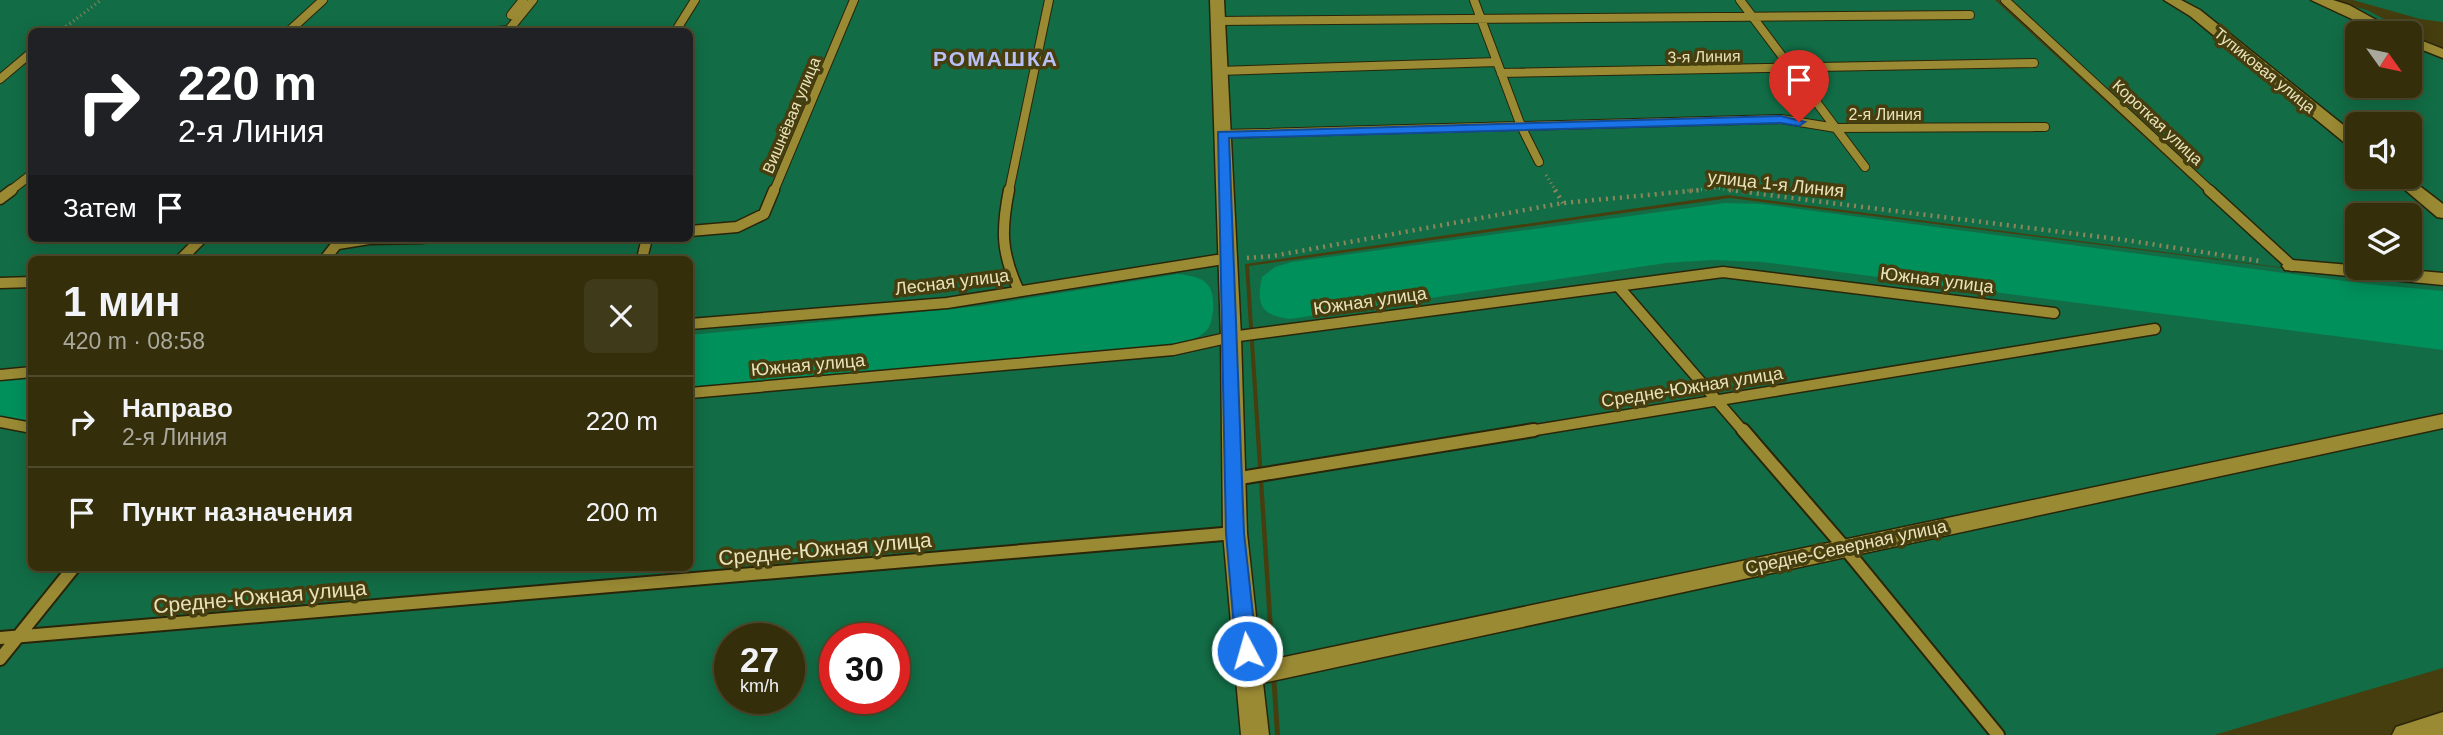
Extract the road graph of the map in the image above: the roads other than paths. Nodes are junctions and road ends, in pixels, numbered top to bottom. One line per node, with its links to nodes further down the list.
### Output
1 (323, 0): 18 (lane)
2 (523, 0): 15 (lane)
3 (533, 0): 15 (lane)
4 (695, 0): 20 (lane)
5 (854, 0): 41 (lane, Вишнёвая улица)
6 (1049, 0): 52 (lane)
7 (1474, 0): 16 (lane)
8 (1740, 0): 14 (lane)
9 (2005, 0): 47 (lane, Короткая улица)
10 (2171, 0): 34 (street, Тупиковая улица)
11 (2318, 0): 17 (street)
12 (1217, 11): 16 (lane); 27 (street)
13 (1969, 15): 14 (lane)
14 (1752, 16): 16 (lane); 26 (lane)
15 (519, 17): 19 (lane)
16 (1480, 18): 24 (lane)
17 (2369, 21)
18 (292, 28)
19 (510, 28)
20 (678, 28)
21 (2422, 45): 22 (street)
22 (2443, 54)
23 (28, 55): 29 (lane)
24 (1497, 62): 27 (lane); 28 (lane)
25 (2034, 63): 26 (lane, 3-я Линия)
26 (1792, 69): 28 (lane, 3-я Линия); 32 (lane)
27 (1219, 71): 33 (street)
28 (1501, 73): 30 (lane)
29 (0, 79)
30 (1521, 126): 32 (lane, 2-я Линия); 33 (lane, 2-я Линия); 35 (lane)
31 (2045, 127): 32 (lane, 2-я Линия)
32 (1836, 128): 36 (lane)
33 (1222, 134): 46 (street)
34 (2345, 134)
35 (1539, 162)
36 (1865, 167)
37 (28, 177): 39 (lane)
38 (2413, 189): 40 (street)
39 (0, 199)
40 (2443, 212)
41 (693, 231)
42 (198, 242): 44 (lane)
43 (339, 242): 45 (lane)
44 (184, 256)
45 (328, 256)
46 (1222, 260): 52 (lane, Лесная улица); 56 (street)
47 (2292, 265): 48 (street)
48 (2443, 279)
49 (28, 282): 50 (lane)
50 (0, 283)
51 (1618, 286): 53 (lane, Южная улица); 56 (lane, Южная улица); 60 (lane)
52 (1019, 291): 54 (lane, Лесная улица)
53 (2054, 313)
54 (693, 324)
55 (2155, 329): 60 (lane, Средне-Южная улица)
56 (1231, 337): 59 (lane, Южная улица); 64 (street)
57 (28, 372): 58 (lane)
58 (0, 375)
59 (693, 393)
60 (1716, 401): 64 (lane, Средне-Южная улица); 66 (lane)
61 (2443, 421): 66 (street, Средне-Северная улица)
62 (0, 422): 63 (lane)
63 (28, 427)
64 (1234, 480): 65 (street)
65 (1235, 533): 68 (lane, Средне-Южная улица); 71 (street)
66 (1844, 547): 71 (street, Средне-Северная улица); 74 (lane)
67 (71, 571): 68 (lane)
68 (18, 637): 69 (lane, Средне-Южная улица); 70 (lane)
69 (0, 638)
70 (0, 659)
71 (1249, 675): 73 (street)
72 (2443, 724): 75 (street)
73 (1255, 735)
74 (1998, 735)
75 (2406, 735)

